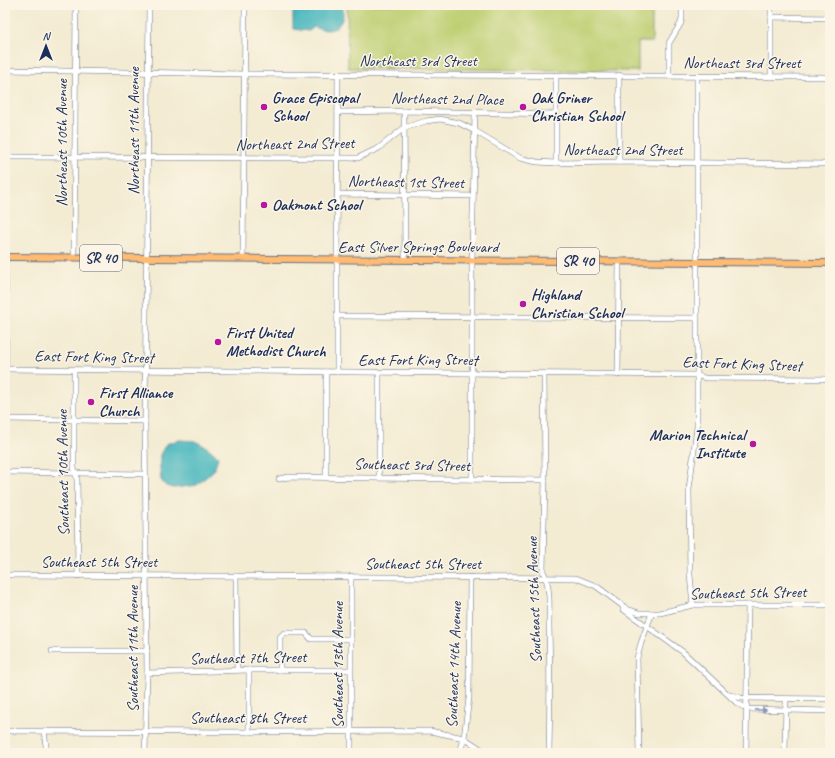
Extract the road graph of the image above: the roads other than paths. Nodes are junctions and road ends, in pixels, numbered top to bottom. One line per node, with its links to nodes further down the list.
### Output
1 (76, 5): 9 (street, Northeast 10th Avenue)
2 (149, 5): 10 (street, Northeast 11th Avenue)
3 (245, 5): 11 (street)
4 (682, 5): 15 (street)
5 (771, 5): 6 (street)
6 (771, 17): 7 (street); 17 (street)
7 (830, 18)
8 (5, 70): 9 (street, Northeast 3rd Street)
9 (76, 71): 10 (street, Northeast 3rd Street); 28 (street, Northeast 10th Avenue)
10 (147, 72): 11 (street, Northeast 3rd Street); 29 (street, Northeast 11th Avenue)
11 (245, 74): 12 (street, Northeast 3rd Street); 30 (street)
12 (338, 74): 14 (street, Northeast 3rd Street); 20 (street)
13 (618, 75): 14 (street, Northeast 3rd Street); 15 (street, Northeast 3rd Street); 32 (street)
14 (556, 76): 23 (street)
15 (669, 76): 16 (street, Northeast 3rd Street)
16 (697, 76): 17 (street, Northeast 3rd Street); 34 (street)
17 (771, 77): 18 (street, Northeast 3rd Street)
18 (830, 77)
19 (404, 111): 20 (street, Northeast 2nd Place); 21 (street, Northeast 2nd Place); 25 (street)
20 (338, 112): 31 (street)
21 (438, 112): 22 (street, Northeast 2nd Place); 24 (street)
22 (474, 112): 23 (street, Northeast 2nd Place); 26 (street)
23 (556, 114): 33 (street)
24 (438, 120): 25 (street, Northeast 2nd Street); 26 (street, Northeast 2nd Street)
25 (404, 128): 31 (street, Northeast 2nd Street); 37 (street)
26 (475, 131): 33 (street, Northeast 2nd Street); 38 (street)
27 (5, 157): 28 (street, Northeast 2nd Street)
28 (76, 157): 29 (street, Northeast 2nd Street); 40 (street, Northeast 10th Avenue)
29 (148, 158): 30 (street, Northeast 2nd Street); 41 (street, Northeast 11th Avenue)
30 (244, 158): 31 (street, Northeast 2nd Street); 42 (street)
31 (338, 159): 36 (street)
32 (619, 162): 33 (street, Northeast 2nd Street); 34 (street, Northeast 2nd Street)
33 (556, 163)
34 (697, 163): 35 (street, Northeast 2nd Street); 47 (street)
35 (830, 164)
36 (338, 194): 37 (street, Northeast 1st Street); 43 (street)
37 (405, 194): 38 (street, Northeast 1st Street); 44 (street)
38 (473, 196): 45 (street)
39 (5, 257): 40 (main road, East Silver Springs Boulevard / SR 40); 53 (street)
40 (74, 257): 41 (main road, East Silver Springs Boulevard / SR 40)
41 (146, 258): 42 (main road, East Silver Springs Boulevard / SR 40); 55 (street, Southeast 11th Avenue)
42 (243, 259): 43 (main road, East Silver Springs Boulevard / SR 40)
43 (336, 259): 44 (main road, East Silver Springs Boulevard / SR 40); 49 (street)
44 (405, 260): 45 (main road, East Silver Springs Boulevard / SR 40)
45 (472, 260): 46 (main road, East Silver Springs Boulevard / SR 40); 50 (street)
46 (619, 261): 47 (main road, East Silver Springs Boulevard / SR 40); 51 (street)
47 (696, 261): 48 (main road, East Silver Springs Boulevard / SR 40); 52 (street)
48 (830, 263)
49 (337, 316): 50 (street); 57 (street)
50 (472, 318): 51 (street); 59 (street)
51 (618, 318): 52 (street); 61 (street)
52 (696, 318): 62 (street)
53 (5, 369): 54 (street, East Fort King Street)
54 (74, 370): 55 (street, East Fort King Street); 65 (street, Southeast 10th Avenue)
55 (146, 370): 56 (street, East Fort King Street); 66 (street, Southeast 11th Avenue)
56 (326, 372): 57 (street, East Fort King Street); 70 (street)
57 (338, 372): 58 (street, East Fort King Street)
58 (379, 372): 59 (street, East Fort King Street); 71 (street)
59 (473, 373): 60 (street, East Fort King Street); 73 (street)
60 (544, 374): 61 (street, East Fort King Street); 74 (street, Southeast 15th Avenue)
61 (618, 375): 62 (street, East Fort King Street)
62 (696, 375): 63 (street, East Fort King Street); 83 (street)
63 (830, 379)
64 (5, 419): 65 (street)
65 (74, 421): 66 (street); 68 (street, Southeast 10th Avenue)
66 (146, 421): 69 (street, Southeast 11th Avenue)
67 (5, 472): 68 (street)
68 (76, 473): 69 (street); 76 (street, Southeast 10th Avenue)
69 (145, 474): 77 (street, Southeast 11th Avenue)
70 (326, 477): 71 (street, Southeast 3rd Street); 72 (street, Southeast 3rd Street)
71 (379, 477): 73 (street, Southeast 3rd Street)
72 (279, 479)
73 (472, 479): 74 (street, Southeast 3rd Street)
74 (545, 480): 81 (street, Southeast 15th Avenue)
75 (5, 575): 76 (street, Southeast 5th Street)
76 (78, 576): 77 (street, Southeast 5th Street)
77 (146, 576): 78 (street, Southeast 5th Street); 90 (street, Southeast 11th Avenue)
78 (236, 576): 79 (street, Southeast 5th Street); 91 (street)
79 (351, 576): 80 (street, Southeast 5th Street); 88 (street, Southeast 13th Avenue)
80 (470, 577): 81 (street, Southeast 5th Street); 108 (street, Southeast 14th Avenue)
81 (546, 578): 82 (street, Southeast 5th Street); 114 (street, Southeast 15th Avenue)
82 (620, 603): 86 (street, Southeast 5th Street); 87 (street)
83 (693, 605): 84 (street, Southeast 5th Street); 86 (street, Southeast 5th Street)
84 (748, 605): 85 (street, Southeast 5th Street); 97 (street)
85 (830, 605)
86 (652, 613): 87 (street)
87 (648, 626): 96 (street); 115 (street)
88 (351, 639): 93 (street); 94 (street, Southeast 13th Avenue)
89 (52, 651): 90 (street)
90 (146, 652): 95 (street, Southeast 11th Avenue)
91 (237, 670): 92 (street, Southeast 7th Street); 95 (street, Southeast 7th Street)
92 (249, 670): 93 (street, Southeast 7th Street); 107 (street)
93 (280, 670): 94 (street, Southeast 7th Street)
94 (350, 670): 106 (street, Southeast 13th Avenue)
95 (146, 673): 105 (street, Southeast 11th Avenue)
96 (728, 694): 97 (street); 100 (street)
97 (747, 698): 98 (street); 100 (street)
98 (786, 699): 99 (street); 101 (street)
99 (830, 699)
100 (747, 709): 101 (street, one-way to 101); 116 (street)
101 (785, 711): 102 (street); 117 (street)
102 (830, 711)
103 (5, 730): 104 (street, Southeast 8th Street)
104 (44, 731): 105 (street, Southeast 8th Street); 109 (street)
105 (145, 731): 107 (street, Southeast 8th Street); 110 (street, Southeast 11th Avenue)
106 (351, 731): 107 (street, Southeast 8th Street); 108 (street, Southeast 8th Street); 111 (street, Southeast 13th Avenue)
107 (249, 732)
108 (464, 738): 112 (street, Southeast 14th Avenue); 113 (street, Southeast 8th Street)
109 (48, 753)
110 (145, 753)
111 (351, 753)
112 (460, 753)
113 (486, 753)
114 (549, 753)
115 (638, 753)
116 (746, 753)
117 (785, 753)

